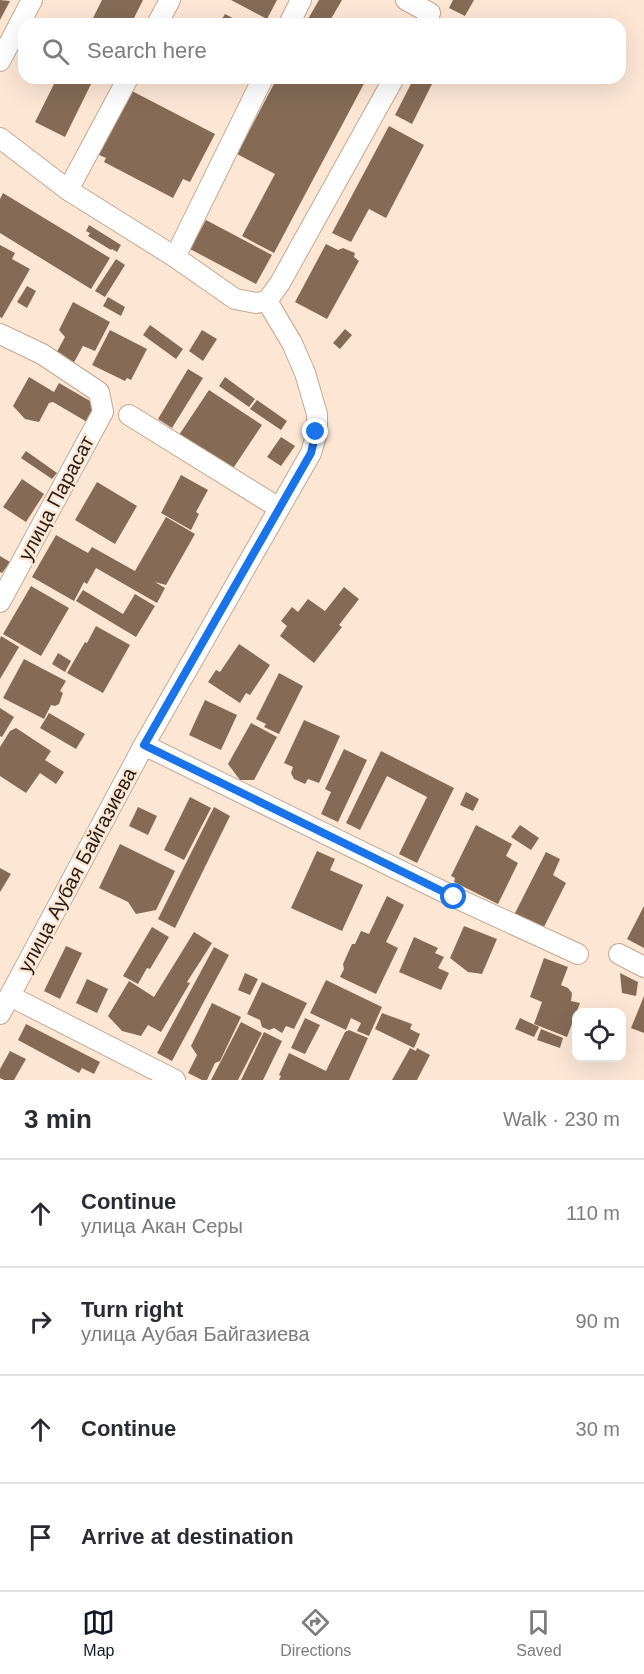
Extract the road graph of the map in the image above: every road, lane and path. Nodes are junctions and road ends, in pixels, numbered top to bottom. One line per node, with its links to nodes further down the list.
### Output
1 (32, 0): 6 (street)
2 (170, 0): 7 (street)
3 (301, 0): 8 (street)
4 (406, 0): 5 (street)
5 (430, 12)
6 (23, 18)
7 (160, 18)
8 (292, 18)
9 (18, 27): 10 (street)
10 (0, 61)
11 (125, 84): 15 (street)
12 (260, 84): 16 (street)
13 (391, 84): 17 (street)
14 (0, 138): 15 (street)
15 (68, 190): 16 (street)
16 (175, 257): 17 (street)
17 (267, 301): 20 (street, улица Аубая Байгазиева)
18 (0, 334): 21 (street, улица Парасат)
19 (129, 415): 20 (street)
20 (279, 508): 22 (street, улица Аубая Байгазиева)
21 (0, 602)
22 (144, 745): 23 (street); 26 (street, улица Аубая Байгазиева)
23 (578, 954)
24 (619, 954): 25 (street)
25 (644, 967)
26 (10, 996): 27 (street, улица Аубая Байгазиева); 28 (street)
27 (0, 1014)
28 (175, 1080)

